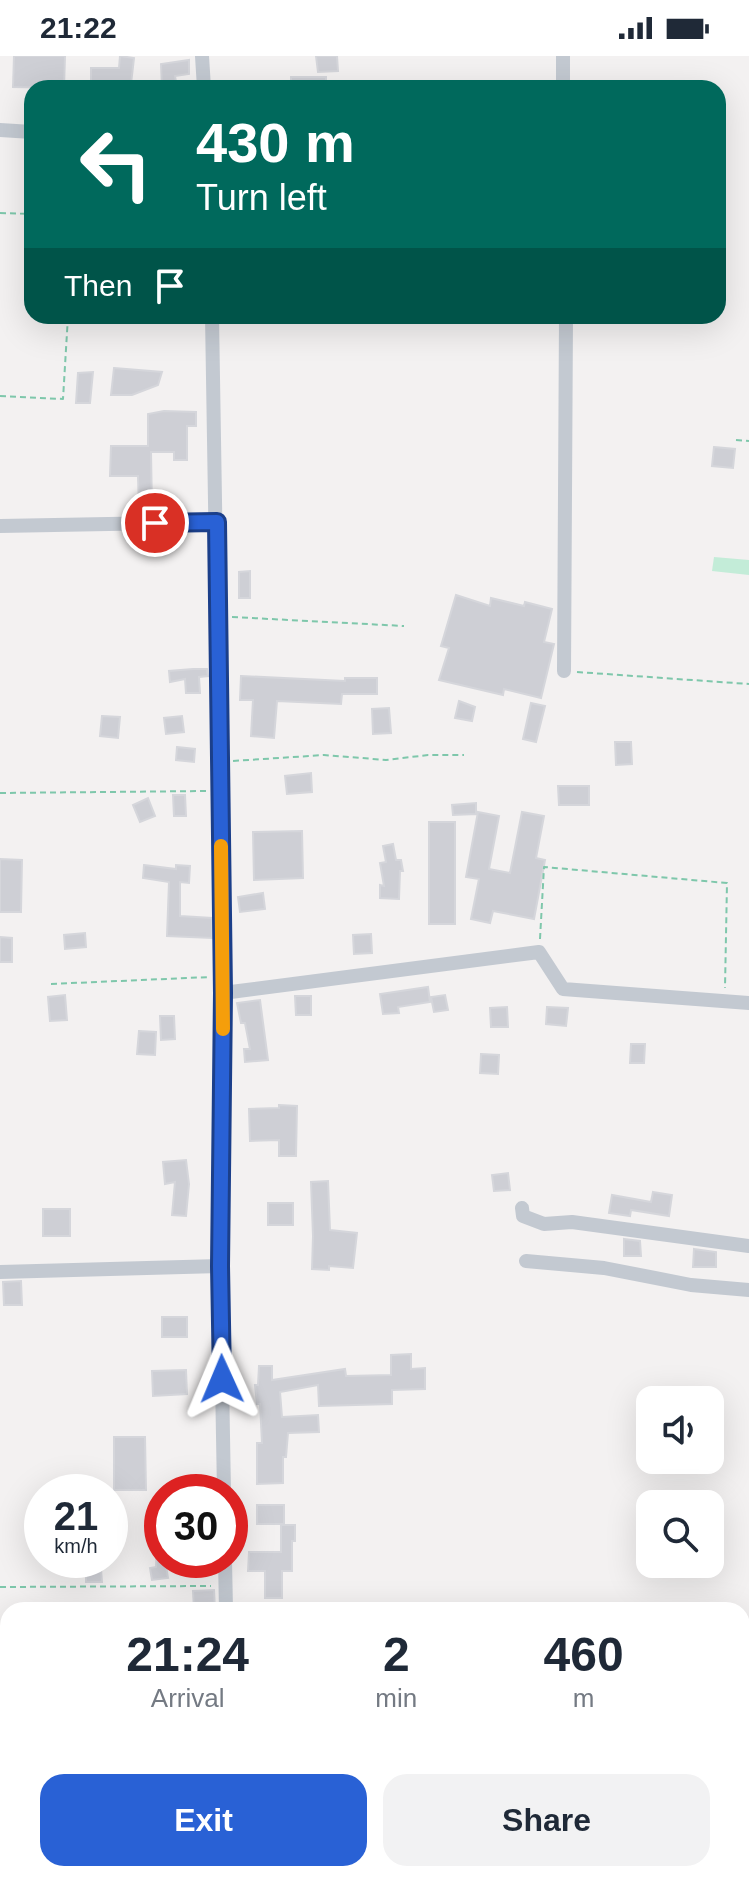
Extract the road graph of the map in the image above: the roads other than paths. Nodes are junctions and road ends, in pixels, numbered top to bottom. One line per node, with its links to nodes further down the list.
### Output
1 (202, 56): 3 (street)
2 (563, 56): 4 (street)
3 (204, 80)
4 (563, 80)
5 (0, 130): 6 (street)
6 (24, 132)
7 (212, 324): 9 (street)
8 (566, 324): 11 (street)
9 (217, 522): 10 (street); 12 (street)
10 (0, 526)
11 (564, 671)
12 (223, 993): 13 (street); 17 (street)
13 (749, 1003)
14 (522, 1208): 15 (street)
15 (749, 1246)
16 (526, 1261): 19 (street)
17 (220, 1266): 18 (street); 20 (street)
18 (0, 1272)
19 (749, 1290)
20 (224, 1474)
21 (226, 1578): 22 (street)
22 (226, 1602)

